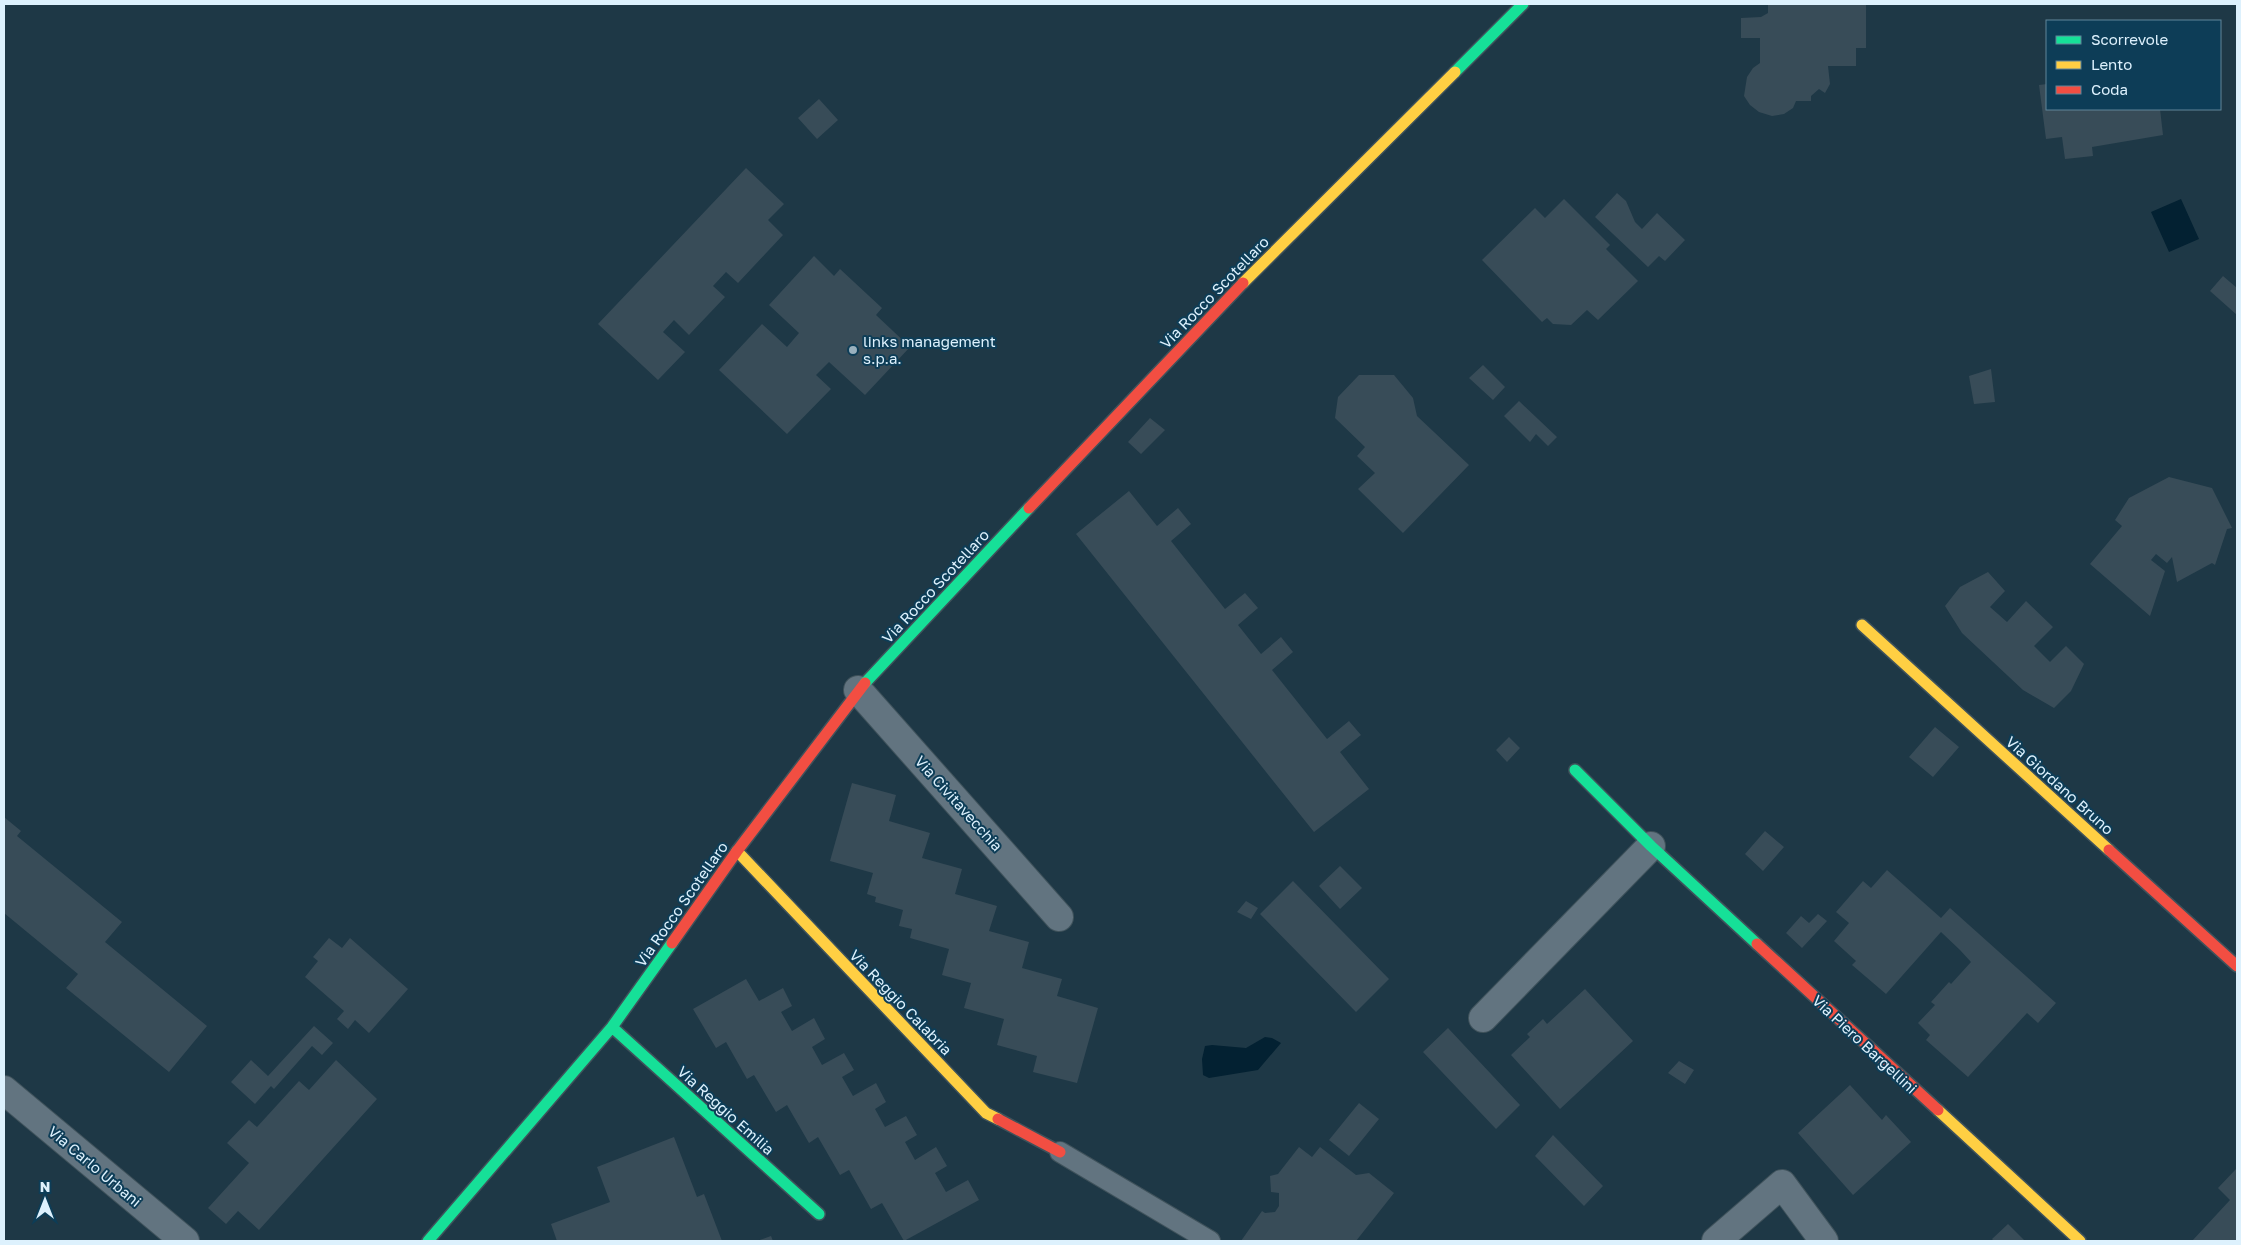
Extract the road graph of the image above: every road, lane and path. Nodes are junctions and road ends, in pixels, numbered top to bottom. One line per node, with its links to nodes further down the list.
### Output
1 (1524, 4): 3 (street, Via Rocco Scotellaro)
2 (1862, 626): 8 (street, Via Giordano Bruno)
3 (858, 690): 6 (street, Via Rocco Scotellaro); 7 (street, Via Civitavecchia)
4 (1575, 770): 5 (street, Via Piero Bargellini)
5 (1651, 846): 9 (street); 19 (street, Via Piero Bargellini)
6 (737, 851): 10 (street, Via Rocco Scotellaro); 12 (street, Via Reggio Calabria)
7 (1060, 917)
8 (2237, 966)
9 (1482, 1018)
10 (612, 1027): 13 (street, Via Reggio Emilia); 15 (street, Via Rocco Scotellaro)
11 (4, 1090): 14 (street, Via Carlo Urbani)
12 (1060, 1152): 16 (lane)
13 (819, 1214)
14 (185, 1241)
15 (428, 1241)
16 (1210, 1241)
17 (1716, 1241): 18 (street)
18 (1824, 1241)
19 (2080, 1241)

